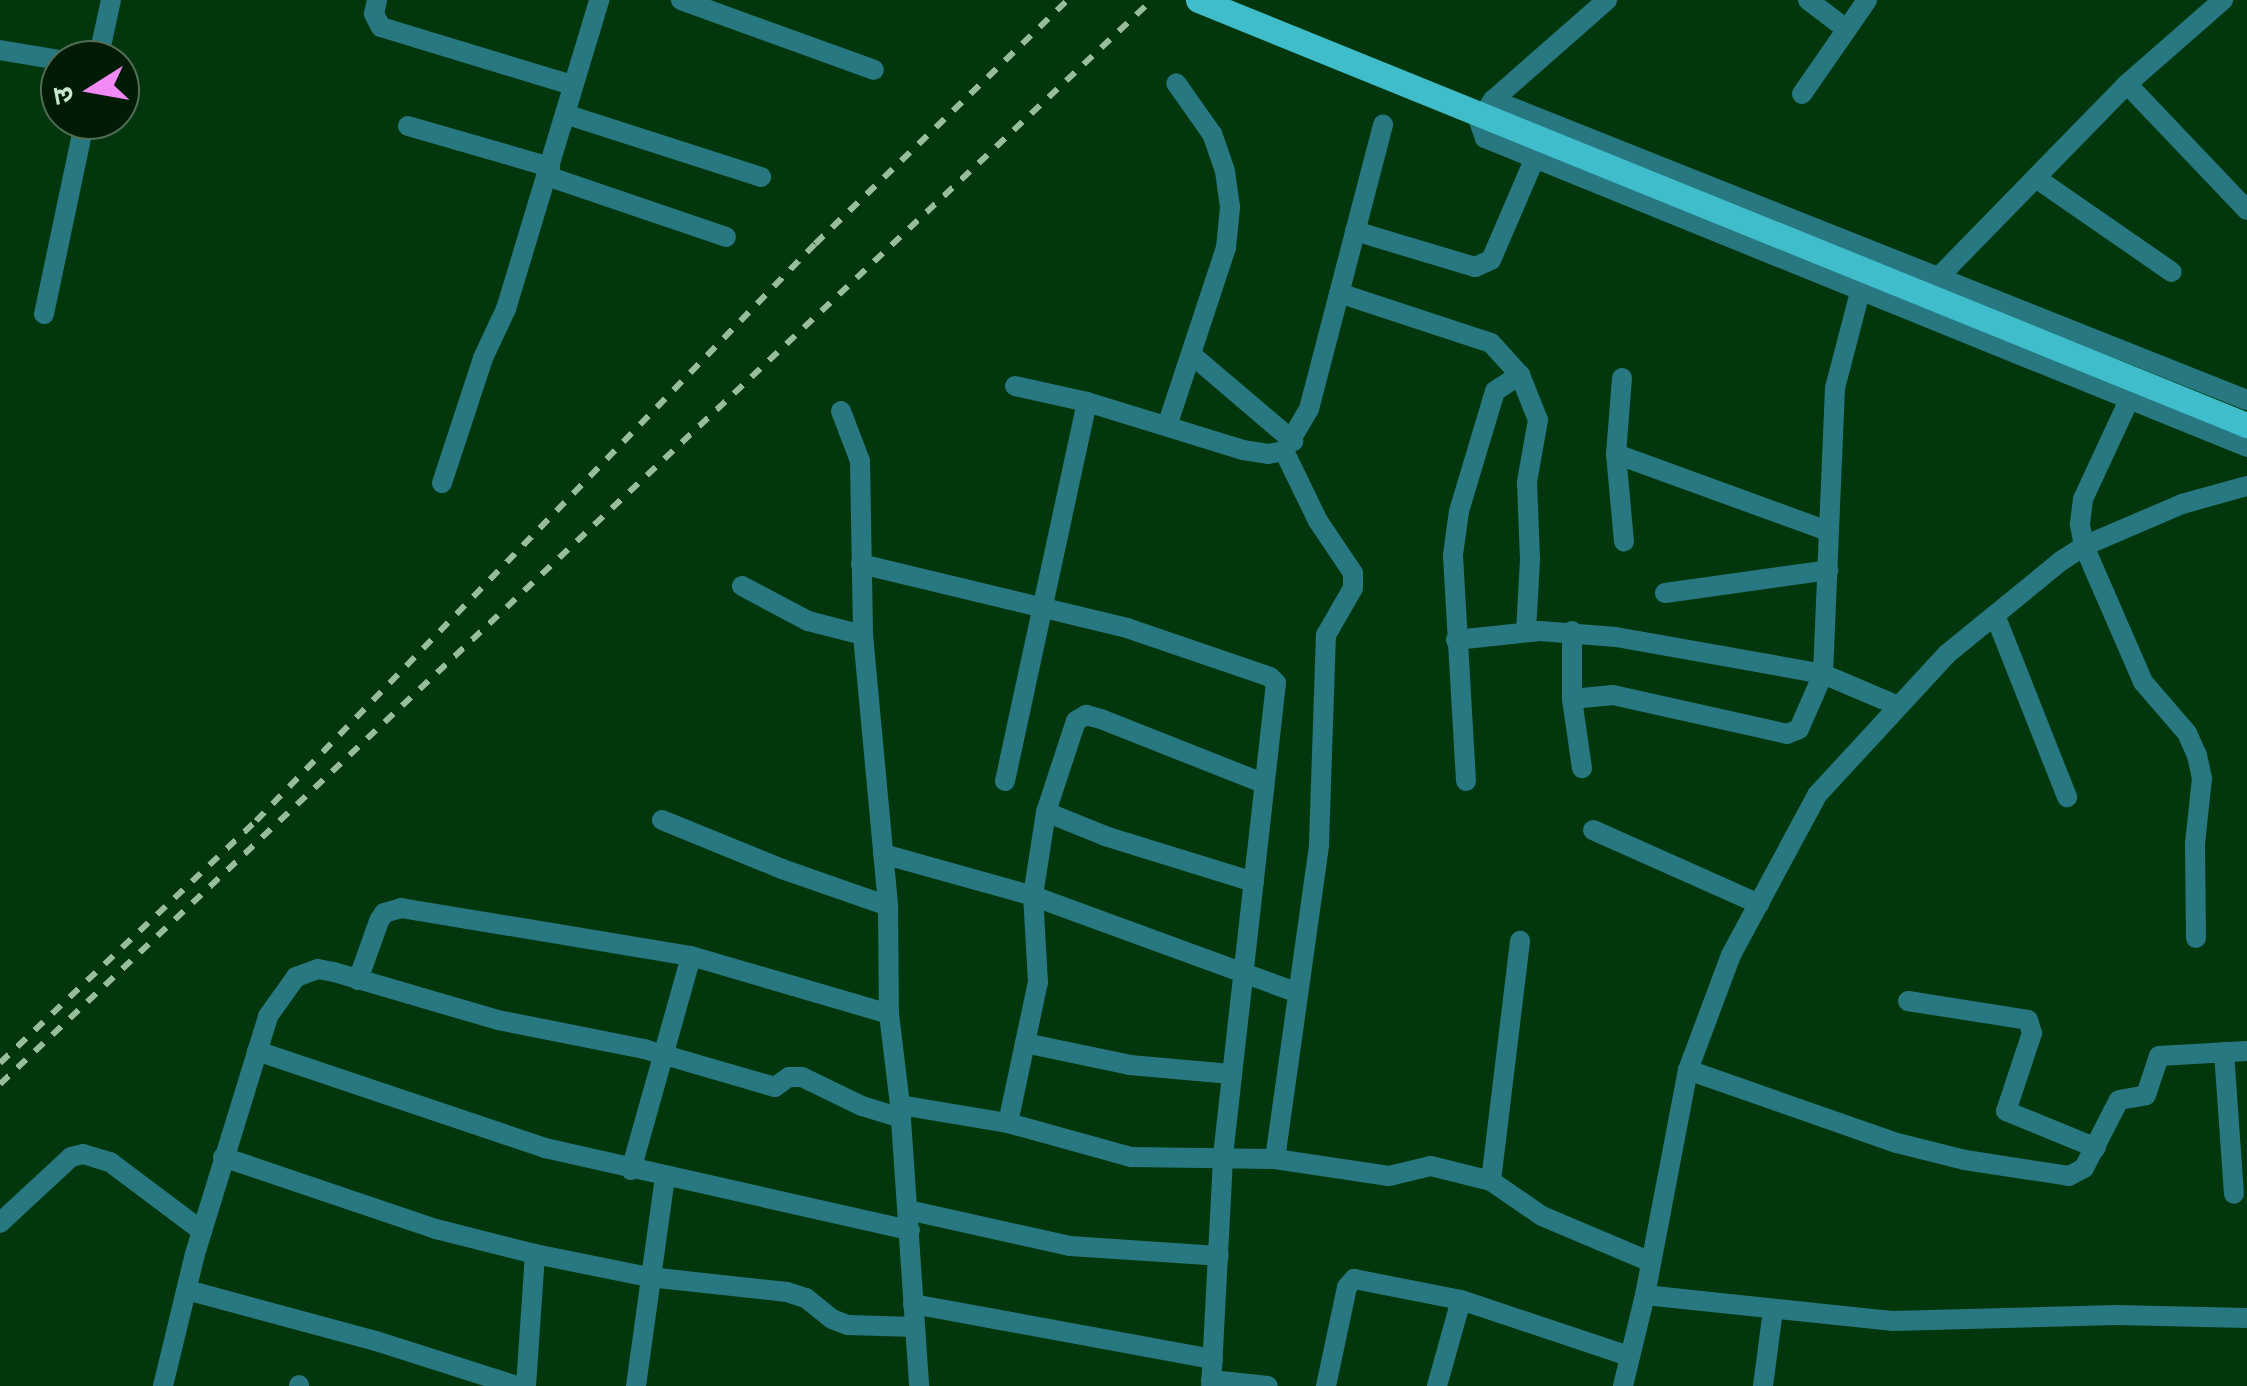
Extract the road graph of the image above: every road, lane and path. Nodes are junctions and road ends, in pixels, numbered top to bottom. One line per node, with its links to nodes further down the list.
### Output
1 (111, 0): 11 (street)
2 (377, 0): 17 (street)
3 (599, 0): 17 (street)
4 (682, 0): 14 (street)
5 (1198, 0): 45 (main road, bridge)
6 (1607, 0): 19 (street)
7 (1808, 0): 10 (street)
8 (1866, 0): 10 (street)
9 (2223, 0): 16 (street)
10 (1846, 29): 18 (street)
11 (102, 40)
12 (0, 50): 13 (street)
13 (40, 57)
14 (874, 70)
15 (1176, 84): 37 (street)
16 (2127, 84): 27 (street); 28 (street)
17 (572, 86): 20 (street)
18 (1802, 94)
19 (1493, 100): 24 (street); 32 (street)
20 (565, 114): 25 (street); 26 (street)
21 (1384, 124): 29 (street)
22 (408, 126): 25 (street)
23 (82, 140): 35 (street)
24 (1536, 158): 29 (street); 33 (street)
25 (549, 171): 30 (street); 50 (street)
26 (761, 177)
27 (2036, 178): 31 (street); 32 (street)
28 (2247, 210)
29 (1355, 231): 34 (street)
30 (726, 237)
31 (2172, 272)
32 (1933, 279): 36 (street); 42 (street)
33 (1860, 292): 36 (street); 52 (street)
34 (1339, 293): 38 (street); 47 (street)
35 (44, 314)
36 (1914, 314): 41 (street)
37 (1192, 354): 46 (street); 47 (street)
38 (1520, 375): 62 (street); 64 (street)
39 (1622, 378): 49 (street)
40 (1015, 386): 43 (street)
41 (2129, 400): 48 (street); 54 (street)
42 (2247, 400)
43 (1088, 402): 46 (street); 59 (street)
44 (841, 411): 55 (street)
45 (2247, 425)
46 (1167, 426): 47 (street)
47 (1289, 446): 86 (street)
48 (2247, 448)
49 (1616, 454): 52 (street); 53 (street)
50 (442, 483)
51 (2247, 486): 54 (street)
52 (1827, 531): 56 (street)
53 (1624, 542)
54 (2084, 546): 60 (street); 81 (street)
55 (861, 564): 59 (street); 63 (street)
56 (1828, 570): 58 (street); 65 (street)
57 (742, 586): 63 (street)
58 (1666, 593)
59 (1042, 610): 69 (street); 71 (street)
60 (1994, 616): 67 (street); 72 (street)
61 (1572, 631): 62 (street); 65 (street); 66 (street)
62 (1526, 632): 64 (street)
63 (863, 635): 76 (street)
64 (1456, 640): 70 (street)
65 (1823, 674): 66 (street); 67 (street)
66 (1572, 699): 68 (street)
67 (1896, 705): 79 (street)
68 (1582, 768)
69 (1005, 781)
70 (1466, 781)
71 (1263, 783): 73 (street); 77 (street)
72 (2067, 797)
73 (1046, 812): 77 (street); 78 (street)
74 (662, 820): 80 (street)
75 (1593, 830): 79 (street)
76 (883, 854): 78 (street); 80 (street)
77 (1254, 882): 84 (street)
78 (1033, 896): 84 (street); 89 (street)
79 (1759, 904): 94 (street)
80 (888, 906): 88 (street)
81 (2196, 938)
82 (1520, 941): 104 (street)
83 (691, 956): 85 (street); 88 (street); 93 (street)
84 (1247, 974): 86 (street); 95 (street)
85 (358, 980): 91 (street); 93 (street)
86 (1296, 992): 101 (street)
87 (1908, 1001): 98 (street)
88 (890, 1014): 96 (street)
89 (1026, 1043): 95 (street); 97 (street)
90 (2247, 1050): 92 (street)
91 (257, 1052): 99 (street); 102 (street)
92 (2224, 1052): 98 (street); 105 (street)
93 (664, 1055): 96 (street); 102 (street)
94 (1688, 1070): 98 (street); 111 (street)
95 (1231, 1074): 100 (street)
96 (901, 1112): 97 (street); 106 (street)
97 (1008, 1123): 100 (street)
98 (2096, 1148)
99 (223, 1157): 108 (street); 109 (street)
100 (1223, 1159): 101 (street); 110 (street)
101 (1275, 1159): 104 (street)
102 (631, 1170): 103 (street)
103 (665, 1177): 106 (street); 112 (street)
104 (1491, 1181): 111 (street)
105 (2234, 1194)
106 (909, 1220): 110 (street); 116 (street)
107 (0, 1223): 108 (street)
108 (202, 1231): 113 (street)
109 (534, 1254): 112 (street); 124 (street)
110 (1219, 1256): 121 (street)
111 (1651, 1262): 114 (street)
112 (649, 1277): 119 (street); 125 (street)
113 (186, 1290): 122 (street); 123 (street)
114 (1645, 1295): 117 (street); 120 (street)
115 (1461, 1300): 120 (street); 128 (street); 129 (street)
116 (912, 1304): 119 (street); 121 (street)
117 (1772, 1310): 118 (street); 131 (street)
118 (2247, 1318)
119 (914, 1327): 126 (street)
120 (1628, 1356): 130 (street)
121 (1211, 1375): 127 (street)
122 (164, 1386)
123 (517, 1386)
124 (526, 1386)
125 (636, 1386)
126 (920, 1386)
127 (1268, 1386)
128 (1326, 1386)
129 (1436, 1386)
130 (1623, 1386)
131 (1762, 1386)

